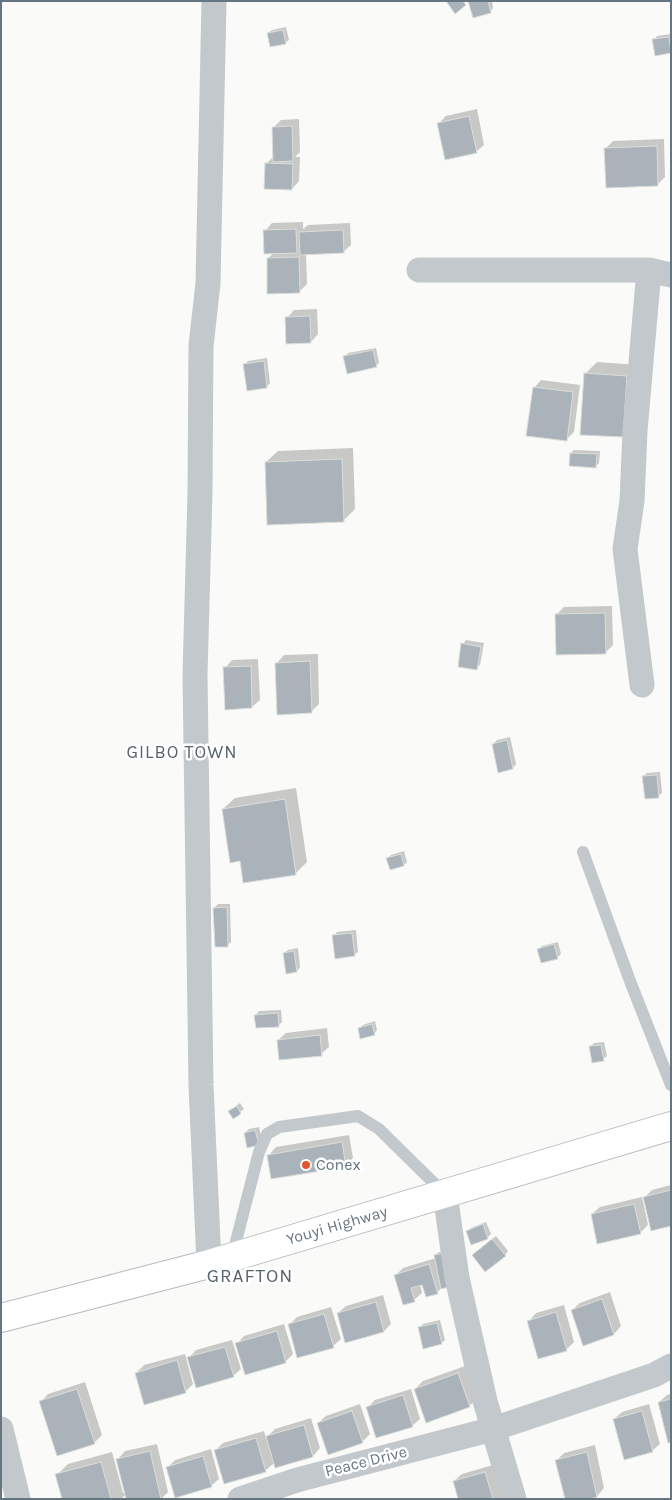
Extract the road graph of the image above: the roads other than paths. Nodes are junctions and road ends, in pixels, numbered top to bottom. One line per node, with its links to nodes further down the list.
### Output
1 (214, 1): 9 (street)
2 (419, 270): 3 (street)
3 (660, 273): 4 (street)
4 (642, 685)
5 (583, 852): 6 (lane)
6 (671, 1086)
7 (671, 1126): 8 (main road, Youyi Highway)
8 (445, 1194): 9 (main road, Youyi Highway); 9 (lane); 13 (street)
9 (220, 1260): 10 (main road, Youyi Highway)
10 (1, 1318)
11 (671, 1366): 13 (street, Peace Drive)
12 (1, 1428): 15 (street)
13 (493, 1429): 14 (street, Peace Drive); 17 (street)
14 (300, 1489): 16 (street, Peace Drive)
15 (18, 1499)
16 (240, 1499)
17 (514, 1499)

